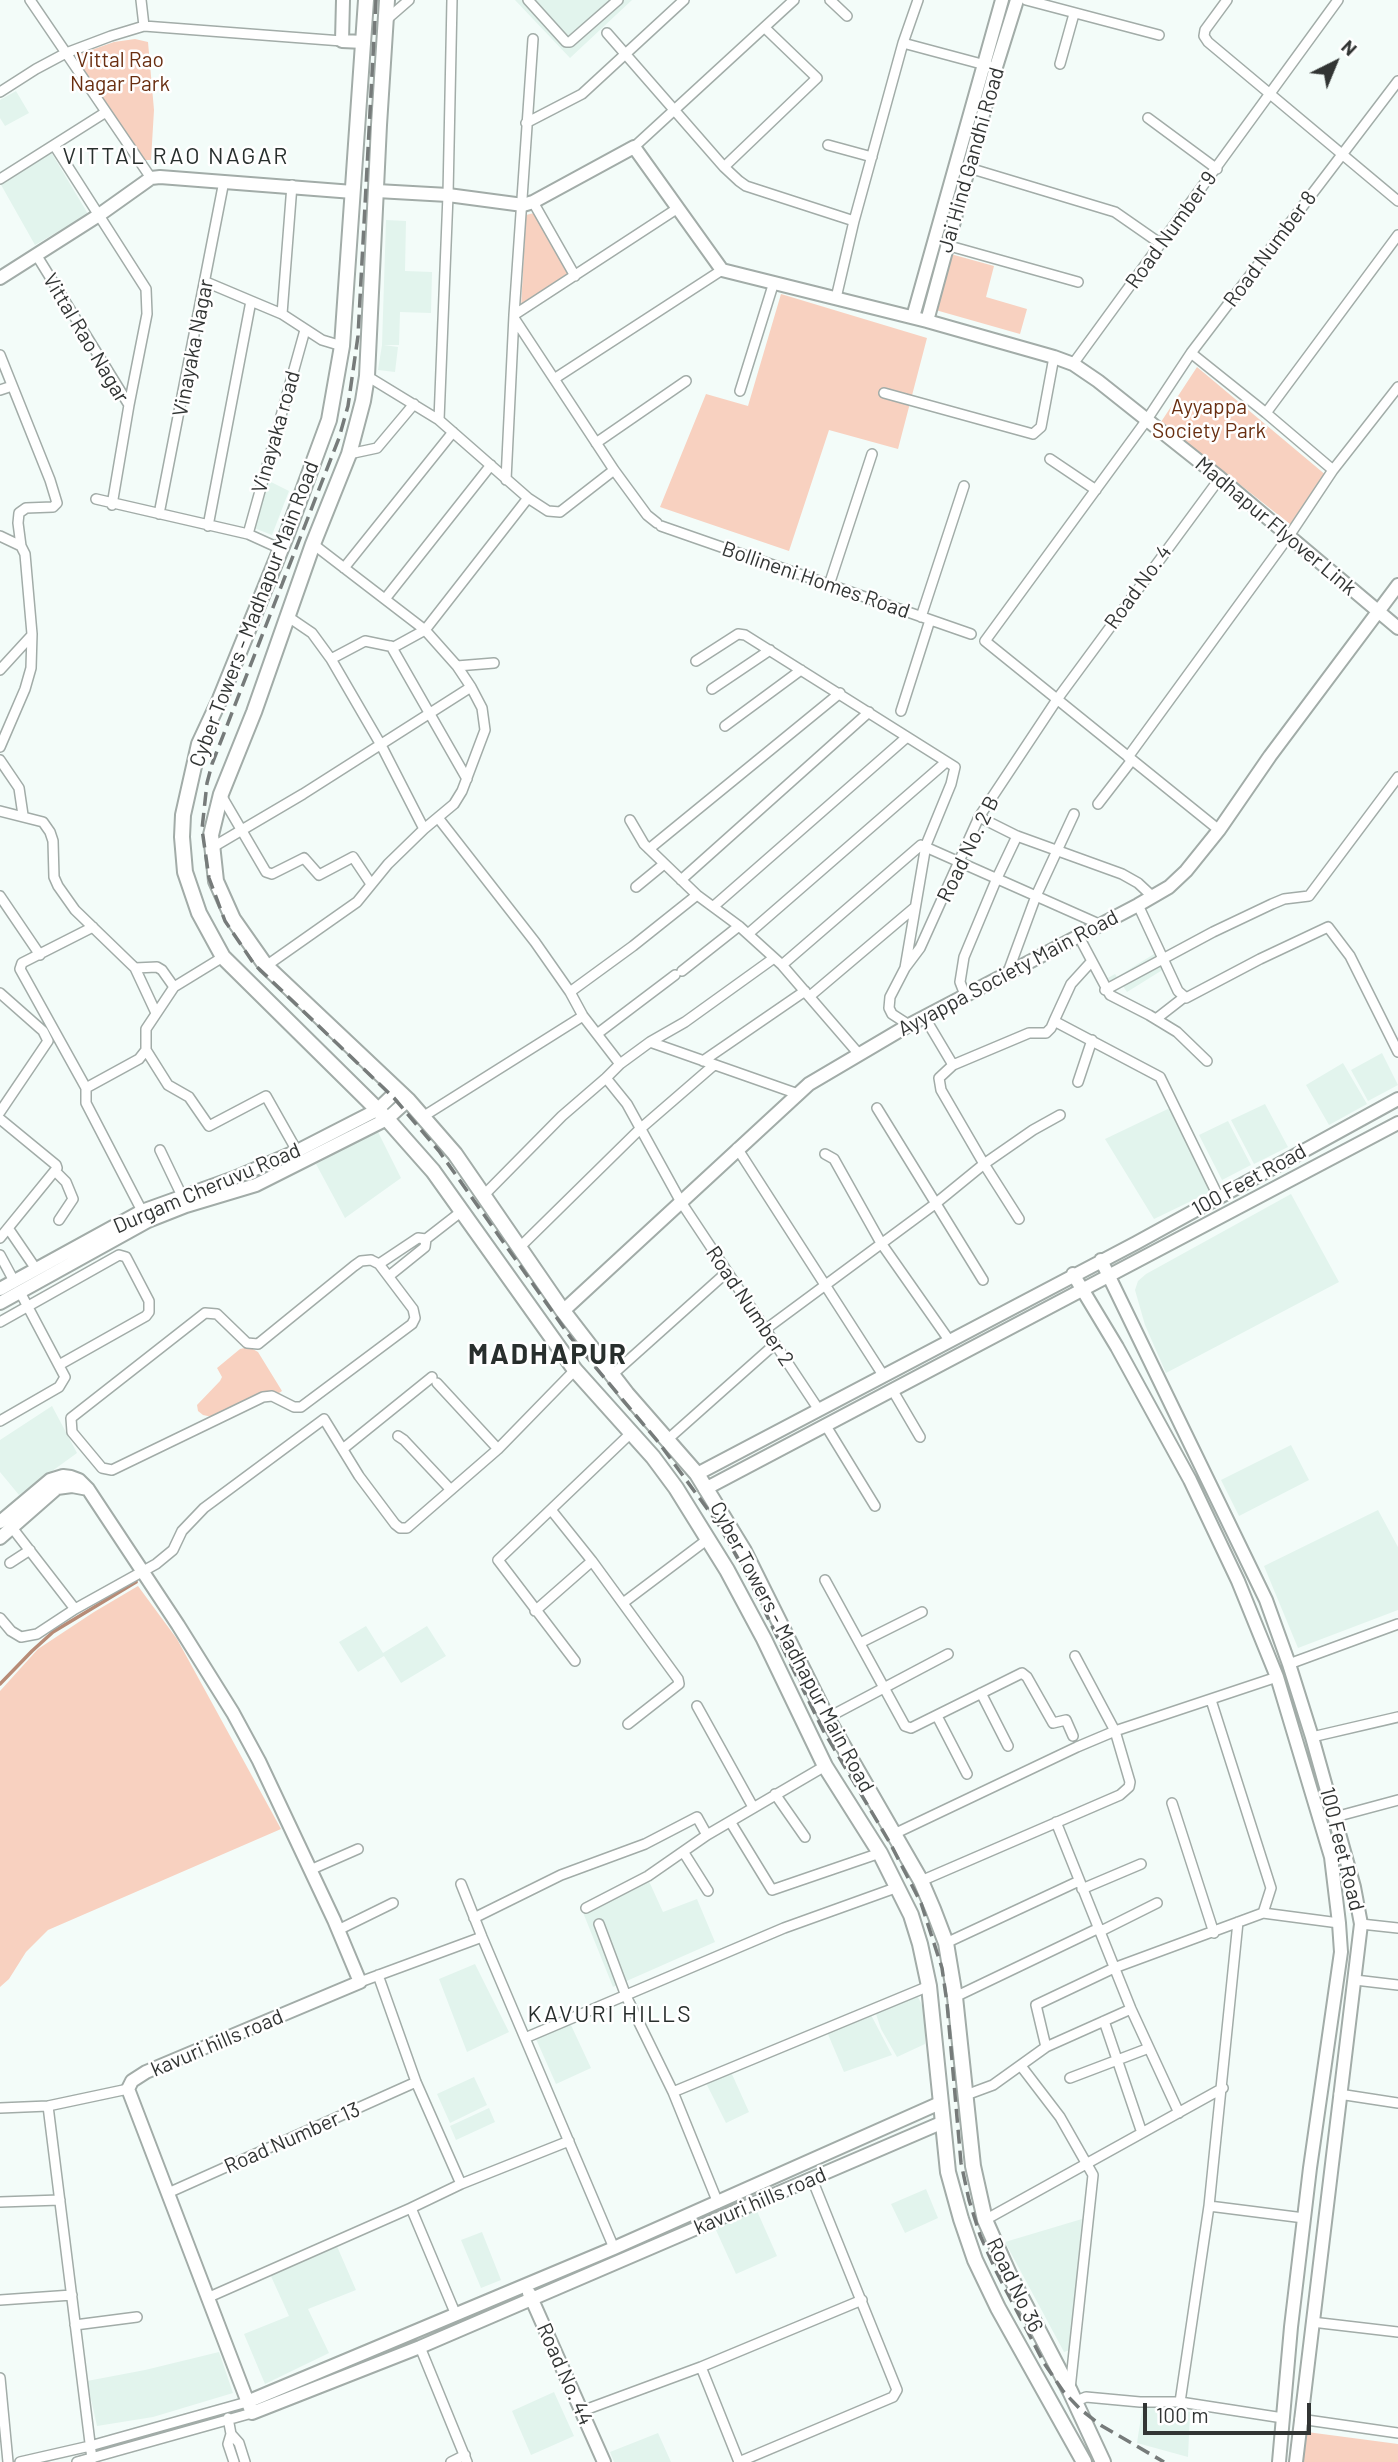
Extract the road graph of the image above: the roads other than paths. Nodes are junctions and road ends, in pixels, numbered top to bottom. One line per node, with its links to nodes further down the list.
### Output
1 (30, 0): 30 (street)
2 (141, 0): 22 (street)
3 (343, 0): 27 (street)
4 (366, 0): 28 (main road, Cyber Towers - Madhapur Main Road)
5 (387, 0): 21 (main road, Cyber Towers - Madhapur Main Road)
6 (408, 0): 21 (street)
7 (452, 0): 56 (street)
8 (528, 0): 9 (street)
9 (618, 0)
10 (684, 0): 31 (street)
11 (794, 0): 23 (street)
12 (830, 0): 20 (street)
13 (918, 0): 29 (street)
14 (1002, 0): 32 (street, Jai Hind Gandhi Road)
15 (1017, 0): 34 (street, Jai Hind Gandhi Road)
16 (1026, 0): 19 (street)
17 (1227, 0): 37 (street)
18 (1338, 0): 37 (street)
19 (1074, 14): 25 (street); 33 (street)
20 (847, 16)
21 (386, 20): 55 (main road, Cyber Towers - Madhapur Main Road)
22 (144, 26): 27 (street); 30 (street)
23 (765, 28): 38 (street); 47 (street)
24 (607, 33): 31 (street)
25 (1159, 35)
26 (533, 39): 41 (street)
27 (342, 41): 28 (street)
28 (363, 42): 54 (main road, Cyber Towers - Madhapur Main Road)
29 (903, 43): 32 (street); 46 (street)
30 (66, 53): 36 (street); 39 (street)
31 (626, 55): 38 (street); 41 (street)
32 (983, 64): 34 (street); 76 (street, Jai Hind Gandhi Road)
33 (1060, 64)
34 (996, 67): 48 (street, Jai Hind Gandhi Road)
35 (1398, 81): 45 (street, Road Number 8)
36 (0, 92)
37 (1270, 96): 45 (street); 49 (street, Road Number 9)
38 (676, 110): 44 (street); 47 (street)
39 (106, 111): 42 (street); 50 (street)
40 (1148, 118): 49 (street)
41 (527, 123): 58 (street)
42 (54, 145): 51 (street); 60 (street)
43 (828, 145): 46 (street)
44 (634, 147): 58 (street); 59 (street)
45 (1342, 155): 57 (street); 80 (street, Road Number 8)
46 (872, 157): 61 (street)
47 (724, 167): 61 (street)
48 (969, 168): 63 (street); 64 (street, Jai Hind Gandhi Road)
49 (1217, 169): 63 (street, Road Number 9)
50 (151, 178): 52 (street); 60 (street)
51 (0, 179)
52 (224, 181): 53 (street); 69 (street, Vinayaka Nagar)
53 (292, 185): 54 (street); 74 (street)
54 (353, 191): 79 (main road, Cyber Towers - Madhapur Main Road)
55 (377, 191): 56 (street); 84 (main road, Cyber Towers - Madhapur Main Road)
56 (448, 195): 58 (street); 95 (street)
57 (1398, 201)
58 (528, 204): 67 (street); 75 (street)
59 (678, 208): 66 (street); 67 (street)
60 (99, 215): 65 (street); 93 (street)
61 (854, 221): 72 (street)
62 (1398, 235): 94 (street)
63 (1161, 244): 83 (street, Road Number 9)
64 (946, 245): 71 (street); 77 (street, Jai Hind Gandhi Road)
65 (37, 256): 68 (street); 93 (street, Vittal Rao Nagar)
66 (722, 270): 70 (street, Madhapur Flyover Link); 85 (street)
67 (575, 276): 75 (street)
68 (0, 278)
69 (206, 282): 73 (street); 112 (street, Vinayaka Nagar)
70 (774, 282): 72 (street, Madhapur Flyover Link); 90 (street)
71 (1078, 282)
72 (835, 298): 76 (street, Madhapur Flyover Link)
73 (251, 301): 74 (street); 113 (street)
74 (282, 314): 78 (street)
75 (514, 317): 85 (street); 106 (street)
76 (912, 317): 77 (street, Madhapur Flyover Link)
77 (927, 321): 82 (street, Madhapur Flyover Link)
78 (305, 330): 79 (street); 114 (street, Vinayaka road)
79 (342, 346): 119 (main road, Cyber Towers - Madhapur Main Road)
80 (1191, 353): 94 (street); 96 (street, Road Number 8)
81 (0, 355): 87 (street)
82 (1054, 357): 83 (street, Madhapur Flyover Link); 91 (street)
83 (1073, 364): 96 (street, Madhapur Flyover Link)
84 (368, 376): 92 (street); 99 (main road, Cyber Towers - Madhapur Main Road)
85 (554, 379): 98 (street)
86 (687, 381): 98 (street)
87 (12, 386): 89 (street); 118 (street)
88 (1398, 387): 104 (street)
89 (0, 390)
90 (740, 391)
91 (884, 393)
92 (414, 404): 95 (street); 99 (street)
93 (129, 405): 111 (street, Vittal Rao Nagar)
94 (1266, 413): 104 (street)
95 (439, 419): 97 (street)
96 (1146, 421): 105 (street, Madhapur Flyover Link); 108 (street, Road Number 8)
97 (453, 432): 102 (street); 120 (street)
98 (596, 443): 103 (street)
99 (349, 454): 117 (main road, Cyber Towers - Madhapur Main Road)
100 (872, 454): 121 (street)
101 (1050, 459): 108 (street)
102 (491, 465): 106 (street); 123 (street)
103 (614, 470): 109 (street); 121 (street, Bollineni Homes Road)
104 (1333, 470): 116 (street)
105 (1220, 478): 116 (street, Madhapur Flyover Link); 142 (street, Road No. 4)
106 (506, 480): 109 (street)
107 (964, 486): 126 (street)
108 (1096, 490): 142 (street, Road Number 8)
109 (528, 498): 128 (street)
110 (96, 499): 111 (street)
111 (112, 505): 112 (street)
112 (159, 514): 113 (street)
113 (208, 526): 114 (street)
114 (248, 534): 119 (street)
115 (0, 536): 118 (street)
116 (1289, 536): 124 (street, Madhapur Flyover Link); 150 (street)
117 (313, 544): 120 (street); 125 (main road, Cyber Towers - Madhapur Main Road)
118 (21, 546): 129 (street)
119 (281, 549): 190 (main road, Cyber Towers - Madhapur Main Road)
120 (344, 568): 123 (street)
121 (829, 585): 126 (street, Bollineni Homes Road)
122 (1398, 585): 124 (street, Ayyappa Society Main Road)
123 (385, 599): 128 (street)
124 (1378, 612): 127 (street, Madhapur Flyover Link); 165 (street, Ayyappa Society Main Road)
125 (287, 617): 133 (street); 155 (main road, Cyber Towers - Madhapur Main Road)
126 (925, 619): 130 (street, Bollineni Homes Road); 143 (street)
127 (1398, 628)
128 (425, 629): 131 (street); 136 (street)
129 (33, 634): 137 (street); 149 (street)
130 (971, 634)
131 (391, 646): 133 (street); 145 (street)
132 (770, 650): 134 (street); 138 (street); 140 (street)
133 (331, 659): 148 (street)
134 (696, 662)
135 (494, 663): 136 (street)
136 (457, 666): 139 (street)
137 (0, 670)
138 (801, 670): 141 (street); 146 (street)
139 (471, 687): 145 (street); 154 (street)
140 (712, 689)
141 (840, 693): 144 (street); 169 (street)
142 (1058, 698): 150 (street); 160 (street, Road No. 2 B)
143 (901, 711)
144 (869, 712): 147 (street); 174 (street)
145 (431, 715): 148 (street); 154 (street)
146 (725, 726)
147 (906, 737): 152 (street); 182 (street)
148 (381, 745): 163 (street); 164 (street)
149 (0, 747)
150 (1130, 758): 156 (street); 165 (street)
151 (0, 760): 159 (street)
152 (946, 762): 167 (street); 187 (street)
153 (1398, 778): 192 (street)
154 (467, 779): 161 (street)
155 (220, 794): 163 (street); 168 (main road, Cyber Towers - Madhapur Main Road)
156 (1098, 804)
157 (0, 811): 159 (street)
158 (1074, 814): 170 (street)
159 (23, 816): 186 (street)
160 (979, 817): 166 (street); 171 (street, Road No. 2 B)
161 (439, 819): 164 (street); 201 (street)
162 (630, 820): 169 (street)
163 (242, 829): 168 (street); 175 (street)
164 (424, 829): 175 (street)
165 (1219, 830): 180 (street, Ayyappa Society Main Road)
166 (1017, 836): 170 (street); 173 (street)
167 (926, 845): 171 (street); 183 (street); 194 (street)
168 (213, 847): 195 (main road, Cyber Towers - Madhapur Main Road)
169 (649, 849): 172 (street)
170 (1056, 850): 179 (street); 180 (street)
171 (961, 862): 173 (street); 197 (street, Road No. 2 B)
172 (664, 864): 174 (street); 176 (street)
173 (997, 878): 179 (street); 204 (street)
174 (681, 880): 177 (street)
175 (371, 884): 195 (street)
176 (636, 887)
177 (697, 895): 182 (street); 201 (street)
178 (0, 896): 189 (street)
179 (1037, 896): 184 (street); 198 (street)
180 (1153, 897): 181 (street, Ayyappa Society Main Road)
181 (1138, 905): 184 (street, Ayyappa Society Main Road); 192 (street)
182 (714, 906): 185 (street)
183 (914, 908): 197 (street); 203 (street)
184 (1099, 924): 188 (street, Ayyappa Society Main Road)
185 (739, 926): 187 (street); 212 (street)
186 (93, 927): 189 (street); 196 (street)
187 (748, 934): 191 (street)
188 (1078, 935): 193 (street); 198 (street, Ayyappa Society Main Road)
189 (40, 955): 225 (street)
190 (223, 957): 199 (street); 231 (main road, Cyber Towers - Madhapur Main Road)
191 (774, 958): 194 (street); 214 (street)
192 (1163, 959): 200 (street); 205 (street)
193 (1091, 962): 200 (street); 210 (street)
194 (782, 965): 203 (street)
195 (266, 966): 227 (main road, Cyber Towers - Madhapur Main Road)
196 (135, 968): 199 (street); 206 (street)
197 (905, 968): 211 (street)
198 (1008, 972): 204 (street, Ayyappa Society Main Road)
199 (174, 987): 206 (street)
200 (1105, 990): 209 (street)
201 (570, 992): 207 (street)
202 (0, 993): 230 (street)
203 (808, 993): 217 (street); 218 (street)
204 (965, 995): 208 (street, Ayyappa Society Main Road)
205 (1183, 998): 209 (street); 216 (street)
206 (156, 1013): 215 (street)
207 (583, 1016): 212 (street); 233 (street)
208 (925, 1018): 211 (street, Ayyappa Society Main Road); 222 (street)
209 (1156, 1018): 219 (street)
210 (1054, 1021): 213 (street); 222 (street)
211 (909, 1025): 217 (street, Ayyappa Society Main Road)
212 (597, 1034): 220 (street)
213 (1093, 1040): 224 (street); 245 (street)
214 (650, 1042): 218 (street); 220 (street)
215 (146, 1050): 225 (street); 239 (street)
216 (1398, 1052)
217 (858, 1053): 226 (street, Ayyappa Society Main Road)
218 (704, 1061): 221 (street)
219 (1207, 1061)
220 (620, 1063): 223 (street)
221 (714, 1065): 226 (street); 236 (street)
222 (953, 1065): 241 (street)
223 (607, 1078): 236 (street, Road Number 2); 243 (street)
224 (1078, 1082)
225 (86, 1088): 249 (street)
226 (798, 1094): 237 (street, Ayyappa Society Main Road)
227 (403, 1095): 231 (street); 233 (main road, Cyber Towers - Madhapur Main Road)
228 (1398, 1099): 245 (street, 100 Feet Road)
229 (877, 1108): 247 (street)
230 (0, 1112)
231 (382, 1115): 239 (street, Durgam Cheruvu Road); 248 (main road, Cyber Towers - Madhapur Main Road); 249 (street, Durgam Cheruvu Road)
232 (1060, 1115): 241 (street)
233 (424, 1116): 243 (main road, Cyber Towers - Madhapur Main Road)
234 (0, 1119): 242 (street)
235 (1398, 1123): 266 (street, 100 Feet Road)
236 (640, 1129): 246 (street, Road Number 2); 257 (street)
237 (737, 1148): 246 (street, Ayyappa Society Main Road); 268 (street)
238 (160, 1150): 244 (street)
239 (297, 1151): 244 (street, Durgam Cheruvu Road)
240 (825, 1154): 255 (street)
241 (984, 1164): 247 (street); 250 (street)
242 (55, 1171): 251 (street); 252 (street)
243 (485, 1194): 257 (main road, Cyber Towers - Madhapur Main Road)
244 (182, 1196): 249 (street, Durgam Cheruvu Road)
245 (1219, 1198): 260 (street, 100 Feet Road)
246 (681, 1202): 263 (street, Road Number 2); 274 (street, Ayyappa Society Main Road)
247 (935, 1204): 255 (street); 267 (street)
248 (462, 1211): 254 (street); 280 (main road, Cyber Towers - Madhapur Main Road)
249 (145, 1216): 256 (street, Durgam Cheruvu Road); 262 (street, Durgam Cheruvu Road)
250 (1019, 1219)
251 (59, 1220)
252 (8, 1228): 253 (street); 262 (street)
253 (0, 1238)
254 (426, 1239): 261 (street); 265 (street)
255 (881, 1243): 268 (street); 277 (street)
256 (106, 1244): 259 (street); 269 (street, Durgam Cheruvu Road)
257 (520, 1247): 274 (main road, Cyber Towers - Madhapur Main Road)
258 (0, 1255): 269 (street)
259 (114, 1258): 273 (street); 279 (street)
260 (1101, 1260): 264 (street, 100 Feet Road); 266 (street, 100 Feet Road)
261 (379, 1264): 265 (street); 265 (street)
262 (36, 1269): 269 (street, Durgam Cheruvu Road)
263 (727, 1272): 276 (street, Road Number 2); 281 (street)
264 (1073, 1274): 271 (street, 100 Feet Road); 277 (street)
265 (388, 1276)
266 (1109, 1278): 271 (street, 100 Feet Road); 316 (street, 100 Feet Road)
267 (983, 1280)
268 (825, 1286): 276 (street); 282 (street)
269 (17, 1287): 270 (street, Durgam Cheruvu Road); 272 (street, Durgam Cheruvu Road); 273 (street)
270 (0, 1289)
271 (1082, 1292): 283 (street); 317 (street, 100 Feet Road)
272 (0, 1303)
273 (28, 1307): 275 (street); 279 (street)
274 (563, 1311): 281 (main road, Cyber Towers - Madhapur Main Road)
275 (0, 1322)
276 (766, 1329): 278 (street, Road Number 2)
277 (949, 1340): 282 (street)
278 (775, 1344): 284 (street, Road Number 2); 290 (street)
279 (59, 1365): 285 (street)
280 (575, 1370): 287 (main road, Cyber Towers - Madhapur Main Road); 292 (street)
281 (612, 1375): 290 (main road, Cyber Towers - Madhapur Main Road)
282 (883, 1375): 284 (street)
283 (893, 1391): 286 (street); 289 (street)
284 (819, 1409): 293 (street)
285 (0, 1421)
286 (826, 1426): 294 (street); 296 (street)
287 (631, 1433): 297 (street); 300 (main road, Cyber Towers - Madhapur Main Road)
288 (398, 1436): 295 (street)
289 (920, 1437)
290 (667, 1440): 293 (main road, Cyber Towers - Madhapur Main Road)
291 (344, 1448): 292 (street); 295 (street); 304 (street)
292 (498, 1449): 295 (street)
293 (697, 1475): 294 (main road, Cyber Towers - Madhapur Main Road)
294 (705, 1489): 324 (main road, Cyber Towers - Madhapur Main Road)
295 (451, 1490)
296 (875, 1506)
297 (552, 1511): 302 (street); 308 (street)
298 (6, 1522): 299 (street); 301 (street); 304 (street)
299 (0, 1538)
300 (708, 1539): 306 (street); 330 (main road, Cyber Towers - Madhapur Main Road)
301 (30, 1550): 303 (street); 307 (street)
302 (592, 1561): 306 (street); 308 (street)
303 (10, 1563)
304 (143, 1572): 307 (street); 346 (street)
305 (825, 1580): 312 (street)
306 (623, 1603): 325 (street)
307 (75, 1609): 310 (street)
308 (535, 1611): 315 (street)
309 (922, 1612): 312 (street)
310 (0, 1618)
311 (1398, 1624): 316 (street)
312 (860, 1643): 318 (street)
313 (948, 1654): 318 (street)
314 (1075, 1656): 326 (street)
315 (575, 1661)
316 (1289, 1664): 328 (street, 100 Feet Road)
317 (1277, 1676): 320 (street); 358 (street, 100 Feet Road)
318 (883, 1688): 322 (street); 324 (street)
319 (981, 1693): 322 (street); 327 (street); 329 (street)
320 (1211, 1700): 326 (street); 355 (street)
321 (697, 1706): 335 (street)
322 (937, 1716): 331 (street)
323 (1398, 1717): 328 (street)
324 (827, 1718): 339 (main road, Cyber Towers - Madhapur Main Road)
325 (628, 1724)
326 (1115, 1731): 337 (street); 339 (street)
327 (1073, 1735)
328 (1312, 1737): 336 (street, 100 Feet Road)
329 (1008, 1746)
330 (825, 1766): 332 (street); 344 (main road, Cyber Towers - Madhapur Main Road)
331 (967, 1774)
332 (775, 1794): 335 (street); 341 (street)
333 (1398, 1800): 336 (street)
334 (1172, 1803): 364 (street)
335 (753, 1807): 338 (street)
336 (1335, 1817): 360 (street, 100 Feet Road)
337 (1056, 1822): 347 (street); 349 (street)
338 (731, 1823): 340 (street); 344 (street)
339 (894, 1834): 347 (main road, Cyber Towers - Madhapur Main Road)
340 (707, 1835): 343 (street); 356 (street)
341 (805, 1837)
342 (358, 1849): 346 (street)
343 (684, 1853): 351 (street); 354 (street)
344 (880, 1853): 350 (main road, Cyber Towers - Madhapur Main Road)
345 (1141, 1864): 349 (street)
346 (310, 1870): 362 (street)
347 (921, 1881): 366 (main road, Cyber Towers - Madhapur Main Road)
348 (461, 1884): 356 (street)
349 (1081, 1885): 363 (street); 366 (street)
350 (898, 1886): 372 (main road, Cyber Towers - Madhapur Main Road); 373 (street)
351 (708, 1891)
352 (394, 1903): 362 (street)
353 (1157, 1903): 363 (street)
354 (586, 1908)
355 (1263, 1913): 357 (street); 358 (street)
356 (474, 1917): 365 (street)
357 (1238, 1922): 364 (street); 386 (street)
358 (1339, 1923): 381 (street, 100 Feet Road)
359 (599, 1924): 373 (street)
360 (1360, 1924): 361 (street); 369 (street, 100 Feet Road)
361 (1398, 1927)
362 (338, 1930): 370 (street)
363 (1100, 1930): 367 (street); 374 (street)
364 (1214, 1933): 367 (street)
365 (482, 1937): 368 (street); 377 (street)
366 (946, 1943): 374 (main road, Cyber Towers - Madhapur Main Road)
367 (1114, 1968): 375 (street); 378 (street)
368 (379, 1975): 370 (street); 385 (street)
369 (1355, 1980): 371 (street); 382 (street, 100 Feet Road)
370 (360, 1982): 387 (street, kavuri hills road)
371 (1398, 1985)
372 (929, 1986): 388 (street); 391 (main road, Cyber Towers - Madhapur Main Road)
373 (626, 1996): 377 (street); 388 (street)
374 (955, 1997): 390 (main road, Cyber Towers - Madhapur Main Road)
375 (1131, 2009): 376 (street); 379 (street)
376 (1104, 2021): 378 (street); 380 (street)
377 (524, 2038): 400 (street)
378 (1046, 2047): 383 (street)
379 (1149, 2048): 380 (street); 395 (street)
380 (1117, 2060): 384 (street); 398 (street)
381 (1326, 2061): 382 (street); 410 (street, 100 Feet Road)
382 (1343, 2063): 389 (street, 100 Feet Road)
383 (1021, 2066): 390 (street); 401 (street)
384 (1070, 2078)
385 (416, 2082): 403 (street); 404 (street, Road Number 13)
386 (1223, 2088): 395 (street); 408 (street)
387 (128, 2089): 393 (street); 404 (street, kavuri hills road)
388 (673, 2092): 407 (street)
389 (1339, 2094): 392 (street); 423 (street, 100 Feet Road)
390 (966, 2095): 411 (main road, Road No 36)
391 (940, 2103): 396 (street, kavuri hills road); 397 (main road, Cyber Towers - Madhapur Main Road)
392 (1398, 2103)
393 (48, 2106): 394 (street); 405 (street)
394 (0, 2108)
395 (1179, 2113): 398 (street)
396 (901, 2122): 399 (street); 407 (street, kavuri hills road)
397 (941, 2123): 399 (street, kavuri hills road); 415 (main road, Road No 36)
398 (1142, 2133): 401 (street)
399 (907, 2136): 402 (street, kavuri hills road)
400 (569, 2141): 403 (street); 412 (street)
401 (1088, 2163): 411 (street); 429 (street)
402 (812, 2179): 418 (street, kavuri hills road); 420 (street)
403 (461, 2184): 409 (street)
404 (167, 2193): 417 (street, kavuri hills road)
405 (60, 2200): 406 (street); 416 (street)
406 (0, 2202)
407 (718, 2203): 412 (street, kavuri hills road)
408 (1209, 2206): 410 (street); 430 (street)
409 (411, 2208): 417 (street); 421 (street)
410 (1304, 2218): 434 (street, 100 Feet Road)
411 (985, 2220): 413 (main road, Road No 36)
412 (614, 2248): 414 (street, kavuri hills road)
413 (1011, 2280): 415 (main road); 429 (main road, Road No 36)
414 (526, 2286): 418 (street, Road No. 44); 421 (street, kavuri hills road)
415 (988, 2288): 450 (main road, Road No 36)
416 (72, 2295): 419 (street); 424 (street)
417 (207, 2298): 431 (street, kavuri hills road)
418 (532, 2299): 426 (street, kavuri hills road); 433 (street, Road No. 44)
419 (0, 2300)
420 (862, 2300): 427 (street); 449 (street)
421 (456, 2315): 431 (street, kavuri hills road)
422 (137, 2317): 424 (street)
423 (1312, 2322): 425 (street); 435 (street, 100 Feet Road)
424 (75, 2325): 439 (street)
425 (1398, 2332)
426 (420, 2347): 431 (street, kavuri hills road); 441 (street)
427 (701, 2367): 433 (street); 449 (street)
428 (0, 2378): 442 (street)
429 (1072, 2396): 430 (street); 451 (main road, Road No 36)
430 (1180, 2402): 434 (street)
431 (249, 2407): 432 (street); 436 (street, kavuri hills road)
432 (227, 2409): 436 (street); 439 (street)
433 (582, 2412): 448 (street, Road No. 44)
434 (1283, 2418): 452 (street, 100 Feet Road)
435 (1300, 2418): 437 (street); 453 (street, 100 Feet Road)
436 (229, 2421): 438 (street); 440 (street, kavuri hills road)
437 (1398, 2433)
438 (231, 2434): 445 (street); 446 (street)
439 (90, 2445): 440 (street); 443 (street)
440 (92, 2459): 444 (street, kavuri hills road)
441 (466, 2459): 447 (street)
442 (8, 2462)
443 (20, 2462)
444 (77, 2462)
445 (234, 2462)
446 (245, 2462)
447 (451, 2462)
448 (604, 2462)
449 (739, 2462)
450 (1084, 2462)
451 (1103, 2462)
452 (1279, 2462)
453 (1296, 2462)

